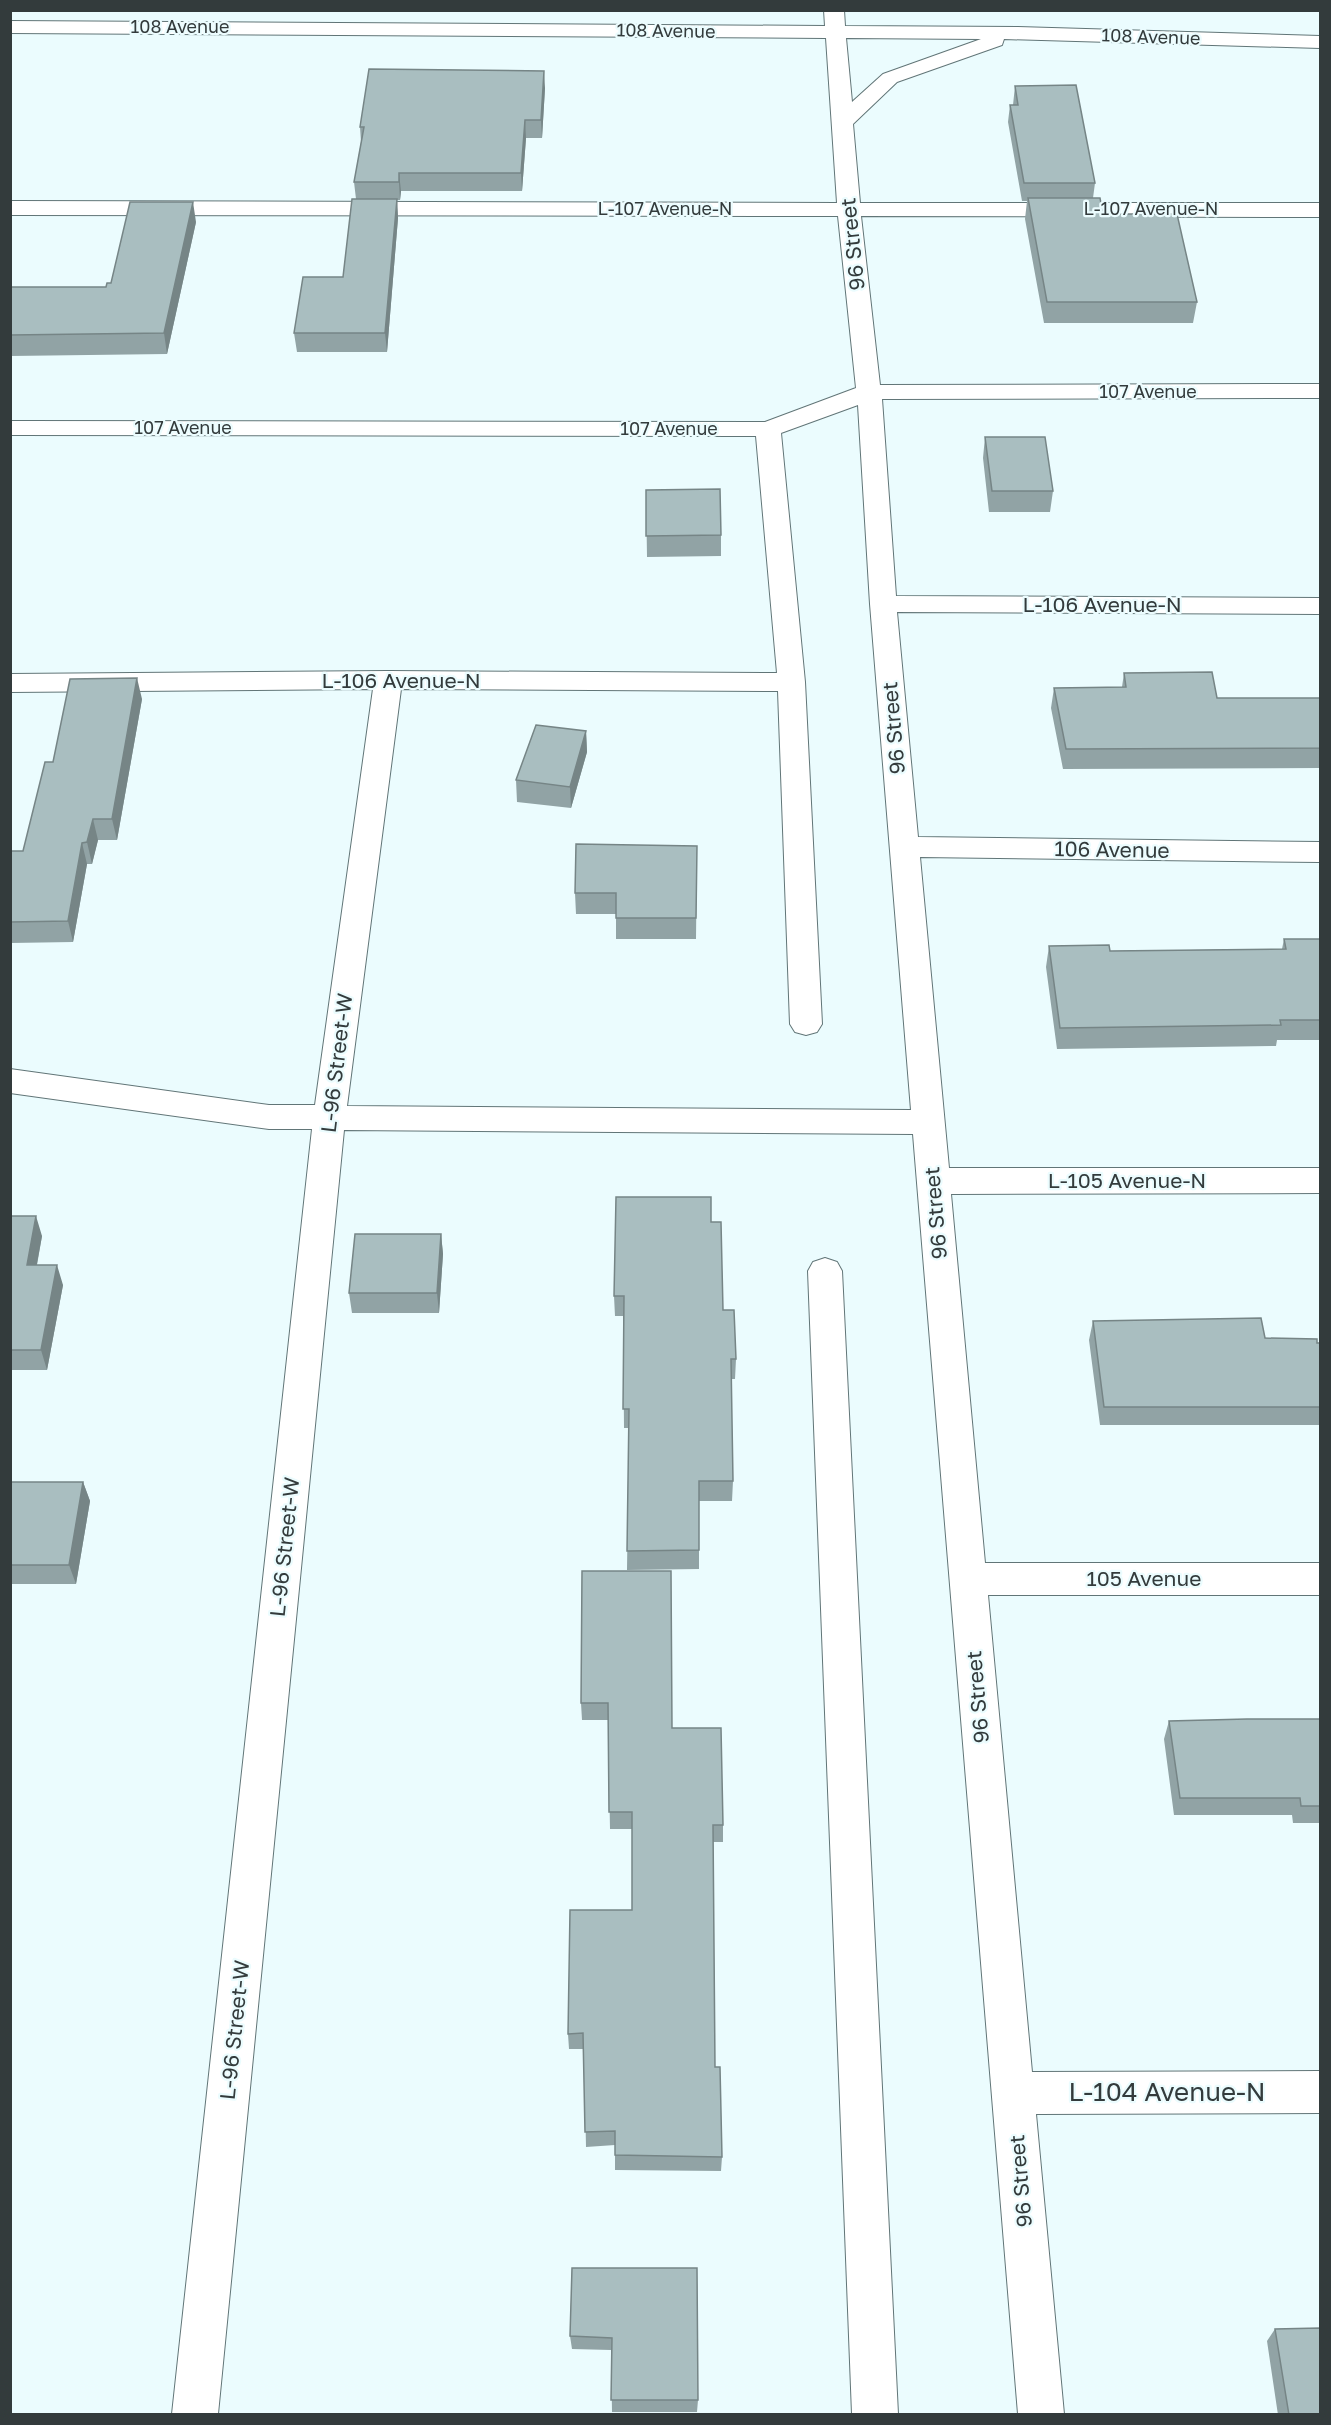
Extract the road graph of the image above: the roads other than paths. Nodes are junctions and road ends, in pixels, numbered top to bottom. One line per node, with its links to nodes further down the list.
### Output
1 (834, 10): 4 (street, 96 Street)
2 (362, 19): 3 (street, 108 Avenue); 4 (street, 108 Avenue)
3 (10, 27)
4 (836, 33): 5 (street, 108 Avenue); 7 (street, 96 Street)
5 (1018, 33): 6 (street, 108 Avenue); 7 (street)
6 (1320, 42)
7 (841, 124): 9 (street, 96 Street)
8 (10, 208): 9 (street, L-107 Avenue-N)
9 (849, 209): 10 (street, L-107 Avenue-N); 12 (street, 96 Street)
10 (1320, 210)
11 (1320, 391): 12 (street, 107 Avenue)
12 (869, 393): 14 (street, 107 Avenue); 15 (street, 96 Street)
13 (10, 428): 14 (street, 107 Avenue)
14 (768, 429): 18 (street)
15 (883, 604): 16 (street, L-106 Avenue-N); 20 (street, 96 Street)
16 (1320, 606)
17 (388, 680): 18 (street, L-106 Avenue-N); 19 (street, L-106 Avenue-N); 24 (street, L-96 Street-W)
18 (791, 682): 22 (street)
19 (10, 683)
20 (904, 847): 21 (street, 106 Avenue); 25 (street, 96 Street)
21 (1320, 852)
22 (806, 1024)
23 (10, 1081): 24 (street)
24 (329, 1119): 25 (street); 33 (street, L-96 Street-W)
25 (928, 1122): 27 (street, 96 Street)
26 (1320, 1180): 27 (street, L-105 Avenue-N)
27 (933, 1181): 29 (street, 96 Street)
28 (825, 1271): 34 (street)
29 (968, 1579): 30 (street, 105 Avenue); 32 (street, 96 Street)
30 (1320, 1579)
31 (1320, 2092): 32 (street, L-104 Avenue-N)
32 (1013, 2093): 35 (street, 96 Street)
33 (195, 2415)
34 (875, 2415)
35 (1041, 2415)

